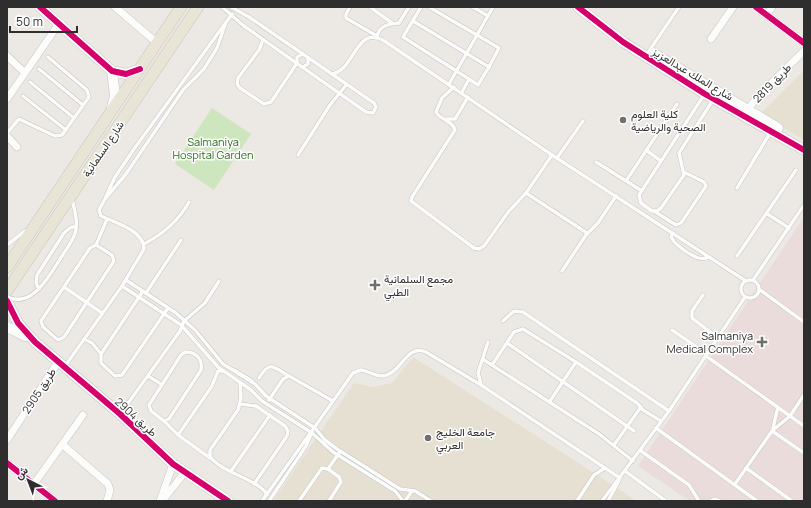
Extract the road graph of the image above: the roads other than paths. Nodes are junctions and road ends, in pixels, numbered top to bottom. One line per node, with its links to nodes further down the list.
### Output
1 (40, 7): 24 (street)
2 (115, 7): 31 (street)
3 (181, 7): 31 (main road, شارع السلمانية)
4 (199, 7): 87 (main road, شارع السلمانية)
5 (222, 7): 19 (lane)
6 (350, 7): 28 (lane)
7 (370, 7): 23 (lane)
8 (409, 7): 23 (lane)
9 (421, 7): 22 (lane)
10 (430, 7): 27 (lane)
11 (473, 7): 21 (lane)
12 (493, 7): 21 (lane)
13 (578, 7): 26 (street, شارع الملك عبدالعزيز)
14 (679, 7): 33 (lane)
15 (733, 7): 29 (street)
16 (756, 7): 20 (street)
17 (772, 7): 20 (street)
18 (233, 8): 19 (lane); 36 (lane)
19 (232, 14): 25 (lane); 30 (lane)
20 (767, 14): 32 (street)
21 (488, 16): 27 (lane)
22 (413, 21): 35 (lane); 46 (lane)
23 (393, 23): 28 (lane)
24 (58, 25): 45 (street); 47 (street)
25 (225, 25): 89 (lane); 89 (lane)
26 (609, 30): 33 (street, شارع الملك عبدالعزيز); 56 (street, شارع الملك عبدالعزيز)
27 (477, 35): 35 (lane); 42 (lane)
28 (377, 36): 48 (lane); 52 (lane)
29 (711, 39)
30 (263, 40): 40 (lane); 40 (lane)
31 (156, 42): 44 (main road, شارع السلمانية)
32 (804, 43)
33 (649, 51): 56 (street, شارع الملك عبدالعزيز)
34 (804, 51): 63 (street, طريق 2819)
35 (466, 53): 42 (lane); 46 (lane)
36 (303, 54): 39 (lane); 40 (lane)
37 (7, 56): 47 (street)
38 (48, 57): 61 (lane)
39 (308, 58): 41 (lane); 48 (lane)
40 (297, 63): 41 (lane)
41 (303, 67): 55 (lane)
42 (489, 67): 49 (lane)
43 (39, 69): 61 (lane)
44 (140, 69): 45 (street); 62 (main road, شارع السلمانية)
45 (112, 71): 62 (street)
46 (457, 71): 49 (lane); 52 (lane)
47 (24, 72): 59 (street)
48 (332, 74): 51 (lane)
49 (470, 79): 54 (lane)
50 (30, 82): 65 (lane)
51 (347, 84): 55 (lane); 55 (lane)
52 (449, 84): 53 (lane)
53 (454, 87): 54 (lane); 64 (lane)
54 (462, 92): 58 (lane)
55 (340, 93): 77 (lane)
56 (711, 93): 63 (street, شارع الملك عبدالعزيز); 66 (lane); 68 (lane)
57 (23, 96): 69 (lane)
58 (468, 97): 64 (lane); 76 (lane)
59 (7, 98)
60 (677, 104): 74 (lane)
61 (83, 105): 65 (lane)
62 (112, 109): 95 (main road, شارع السلمانية)
63 (745, 113): 70 (street, شارع الملك عبدالعزيز); 72 (street, شارع الملك عبدالعزيز)
64 (440, 117): 86 (lane)
65 (74, 118): 69 (lane)
66 (688, 120): 68 (lane); 79 (lane)
67 (583, 121): 78 (lane)
68 (697, 125): 82 (lane)
69 (66, 130): 71 (lane)
70 (770, 132): 75 (street, شارع الملك عبدالعزيز); 84 (lane)
71 (7, 134): 73 (street)
72 (804, 144)
73 (17, 147)
74 (646, 150): 79 (lane); 83 (lane)
75 (804, 150)
76 (552, 154): 78 (lane); 86 (lane)
77 (298, 155)
78 (557, 158): 88 (lane)
79 (661, 161): 85 (lane)
80 (596, 162): 83 (lane)
81 (796, 170): 93 (lane)
82 (684, 172): 92 (lane); 92 (lane)
83 (626, 181): 85 (lane)
84 (737, 188)
85 (642, 192): 92 (lane)
86 (526, 193): 98 (lane)
87 (72, 195): 96 (lane); 116 (main road, شارع السلمانية)
88 (616, 196): 98 (lane); 99 (lane)
89 (105, 199): 94 (lane)
90 (189, 202): 101 (lane)
91 (804, 205): 97 (lane)
92 (654, 211)
93 (766, 213): 97 (lane); 104 (lane)
94 (107, 219): 101 (lane); 103 (lane)
95 (34, 225): 102 (lane); 106 (main road, شارع السلمانية)
96 (76, 226): 114 (lane); 114 (lane)
97 (789, 228): 109 (lane)
98 (587, 233): 107 (lane)
99 (673, 234): 105 (lane); 105 (lane)
100 (181, 240): 117 (lane)
101 (144, 244): 108 (lane)
102 (7, 245)
103 (96, 245): 113 (lane); 123 (lane)
104 (737, 256)
105 (708, 257): 111 (lane)
106 (7, 267)
107 (562, 271)
108 (126, 280): 112 (lane); 117 (lane)
109 (753, 280): 111 (lane); 115 (lane)
110 (220, 281): 127 (lane)
111 (746, 281): 121 (lane)
112 (122, 286): 120 (lane); 125 (lane)
113 (64, 287): 123 (lane); 123 (lane)
114 (39, 289): 119 (lane)
115 (760, 290): 121 (lane); 129 (lane)
116 (7, 291)
117 (144, 292): 120 (lane); 124 (lane)
118 (703, 295): 134 (lane)
119 (7, 296)
120 (139, 297): 126 (lane); 138 (lane)
121 (745, 297): 134 (lane)
122 (7, 301): 135 (street, طريق 2904)
123 (86, 302): 125 (lane)
124 (168, 308): 126 (lane); 127 (lane)
125 (102, 312): 133 (lane)
126 (164, 314): 131 (lane); 138 (lane)
127 (184, 320): 131 (lane); 153 (lane)
128 (504, 321): 160 (lane)
129 (804, 322)
130 (7, 327): 135 (street, طريق 2904)
131 (182, 327): 144 (lane); 145 (lane)
132 (672, 330): 139 (lane)
133 (84, 338): 138 (lane); 142 (lane)
134 (718, 338): 139 (lane)
135 (35, 342): 142 (street, طريق 2904)
136 (488, 342): 140 (lane)
137 (507, 343): 141 (lane); 143 (lane); 148 (lane)
138 (101, 354)
139 (707, 355): 159 (lane); 160 (lane)
140 (484, 360): 143 (lane); 151 (lane)
141 (576, 362): 148 (lane); 158 (lane)
142 (61, 364): 161 (street, طريق 2904); 175 (street, طريق 2905)
143 (492, 365): 155 (lane)
144 (223, 371): 149 (lane); 174 (lane)
145 (148, 376): 150 (lane); 161 (lane)
146 (289, 376): 147 (lane); 153 (lane); 154 (lane)
147 (259, 378)
148 (563, 381): 155 (lane); 167 (lane)
149 (240, 382): 156 (lane); 157 (lane)
150 (161, 384): 165 (lane); 165 (lane)
151 (482, 385): 154 (lane); 186 (lane)
152 (804, 395): 164 (lane)
153 (270, 399): 157 (lane); 169 (lane)
154 (333, 401): 169 (lane)
155 (550, 401): 177 (lane)
156 (240, 404): 163 (lane); 182 (lane)
157 (267, 404): 173 (lane)
158 (641, 407): 166 (lane); 167 (lane)
159 (778, 407): 164 (lane); 171 (lane)
160 (669, 411): 166 (lane)
161 (120, 414): 185 (street, طريق 2904)
162 (83, 415): 176 (street)
163 (270, 415): 189 (lane); 194 (lane)
164 (790, 416): 168 (lane); 171 (lane)
165 (164, 421): 174 (lane)
166 (660, 422): 170 (lane)
167 (627, 426): 172 (lane); 177 (lane)
168 (804, 426)
169 (315, 428): 173 (lane); 178 (lane)
170 (656, 428): 179 (lane); 195 (lane)
171 (772, 431): 180 (lane); 187 (lane)
172 (634, 432)
173 (312, 433): 181 (lane); 197 (lane); 203 (lane)
174 (178, 435): 182 (lane)
175 (7, 440)
176 (63, 445): 193 (street); 199 (street)
177 (614, 445): 183 (lane)
178 (340, 451): 181 (lane); 196 (lane)
179 (641, 451): 183 (lane); 212 (lane)
180 (804, 453)
181 (338, 455): 188 (lane); 206 (lane)
182 (212, 460): 189 (lane)
183 (633, 461): 190 (lane)
184 (7, 463): 193 (street)
185 (173, 464): 191 (street, طريق 2904); 200 (street)
186 (605, 468): 192 (lane); 208 (lane)
187 (746, 468): 195 (lane); 216 (lane)
188 (328, 469): 204 (lane); 205 (lane)
189 (231, 471): 194 (lane)
190 (625, 471): 192 (lane); 211 (lane)
191 (185, 472): 200 (street); 201 (street, طريق 2904)
192 (620, 478): 209 (lane); 210 (lane)
193 (34, 484): 198 (street)
194 (254, 484): 197 (lane)
195 (735, 484): 215 (lane)
196 (412, 491): 206 (lane); 207 (lane)
197 (267, 495): 202 (lane)
198 (55, 501)
199 (107, 501)
200 (161, 501)
201 (228, 501)
202 (262, 501)
203 (269, 501)
204 (299, 501)
205 (329, 501)
206 (404, 501)
207 (431, 501)
208 (577, 501)
209 (602, 501)
210 (608, 501)
211 (666, 501)
212 (698, 501)
213 (710, 501): 214 (lane)
214 (720, 501)
215 (757, 501)
216 (792, 501)

